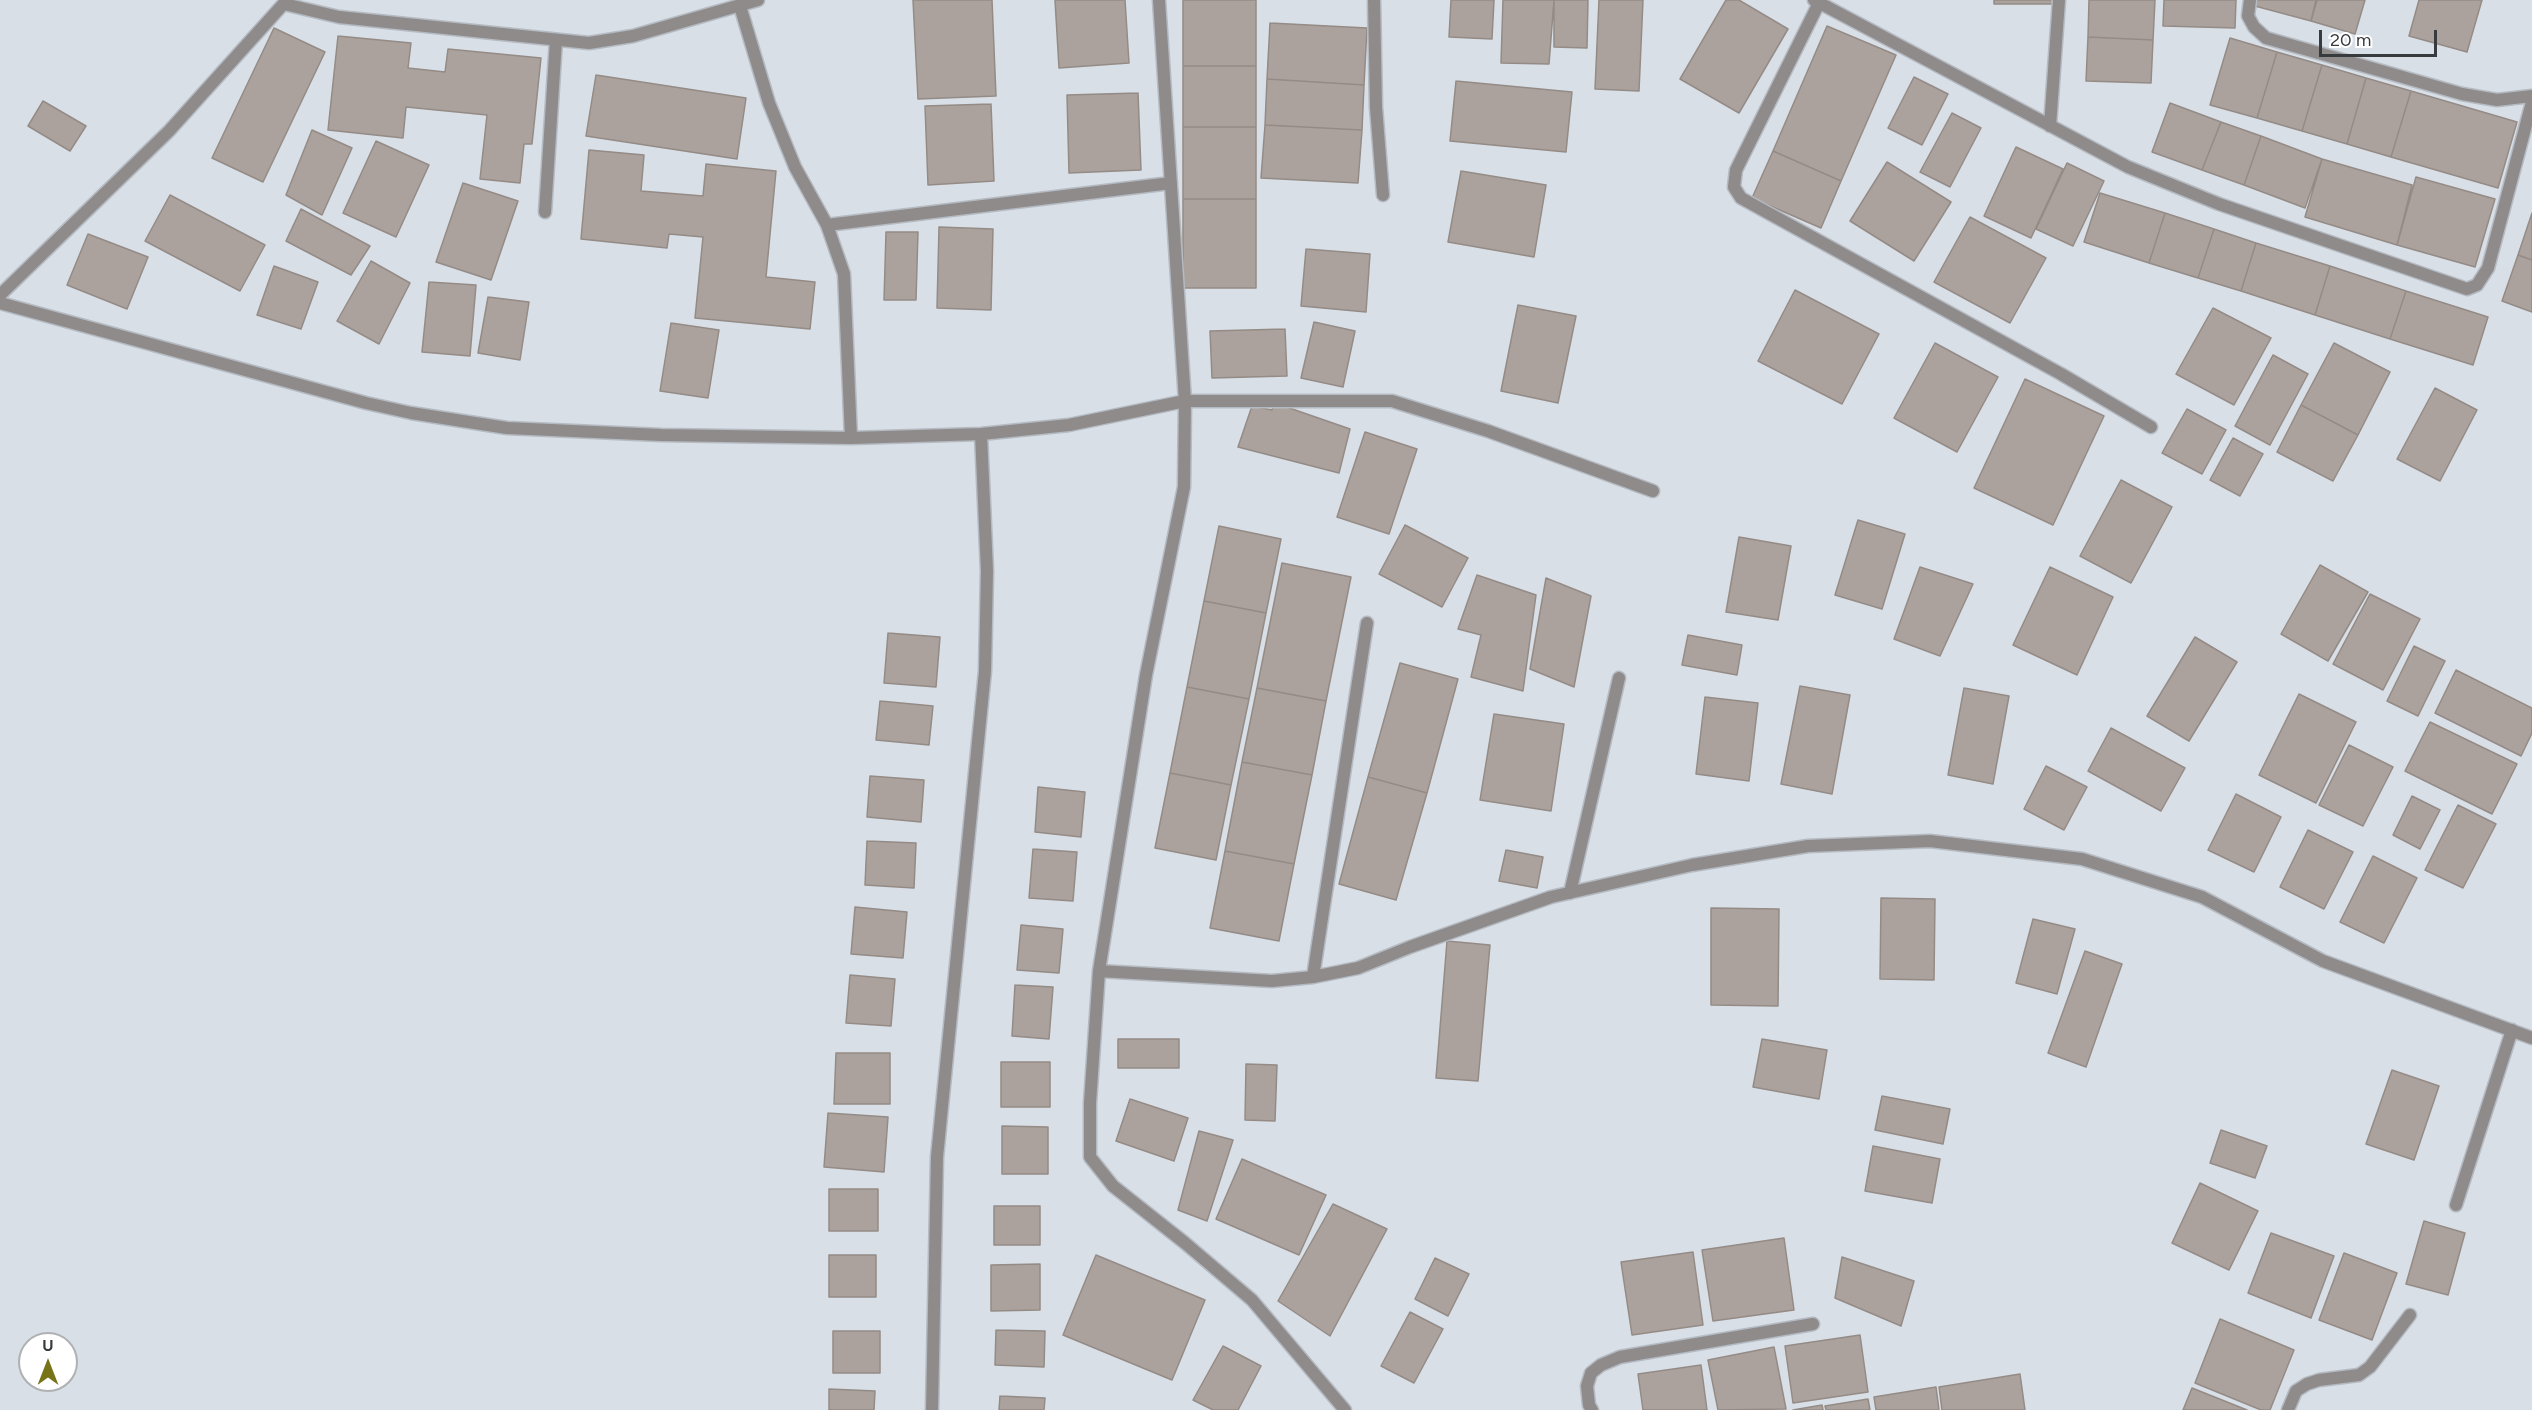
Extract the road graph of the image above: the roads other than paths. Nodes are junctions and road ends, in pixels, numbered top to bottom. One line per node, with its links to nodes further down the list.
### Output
1 (758, 0): 8 (street)
2 (1159, 0): 13 (street)
3 (1374, 0): 14 (street)
4 (2059, 0): 12 (street)
5 (2250, 0): 10 (street)
6 (1817, 1): 12 (street); 20 (street)
7 (285, 2): 9 (street); 17 (street)
8 (740, 6): 9 (street); 16 (street)
9 (556, 40): 15 (street)
10 (2532, 96)
11 (2532, 102): 12 (street)
12 (2050, 126)
13 (1171, 183): 16 (street); 19 (street)
14 (1383, 195)
15 (545, 212)
16 (827, 225): 22 (street)
17 (0, 295)
18 (0, 303): 22 (street)
19 (1185, 401): 21 (street); 23 (street); 27 (street)
20 (2151, 427)
21 (981, 434): 22 (street); 34 (street)
22 (851, 438)
23 (1653, 491)
24 (1367, 623): 28 (street)
25 (1619, 678): 26 (street)
26 (1570, 893): 28 (street); 29 (street)
27 (1099, 971): 28 (street); 35 (street)
28 (1312, 977)
29 (2512, 1030): 30 (street); 31 (street)
30 (2532, 1038)
31 (2456, 1205)
32 (2410, 1315): 37 (street)
33 (1813, 1324): 36 (street)
34 (932, 1410)
35 (1345, 1410)
36 (1592, 1410)
37 (2288, 1410)

